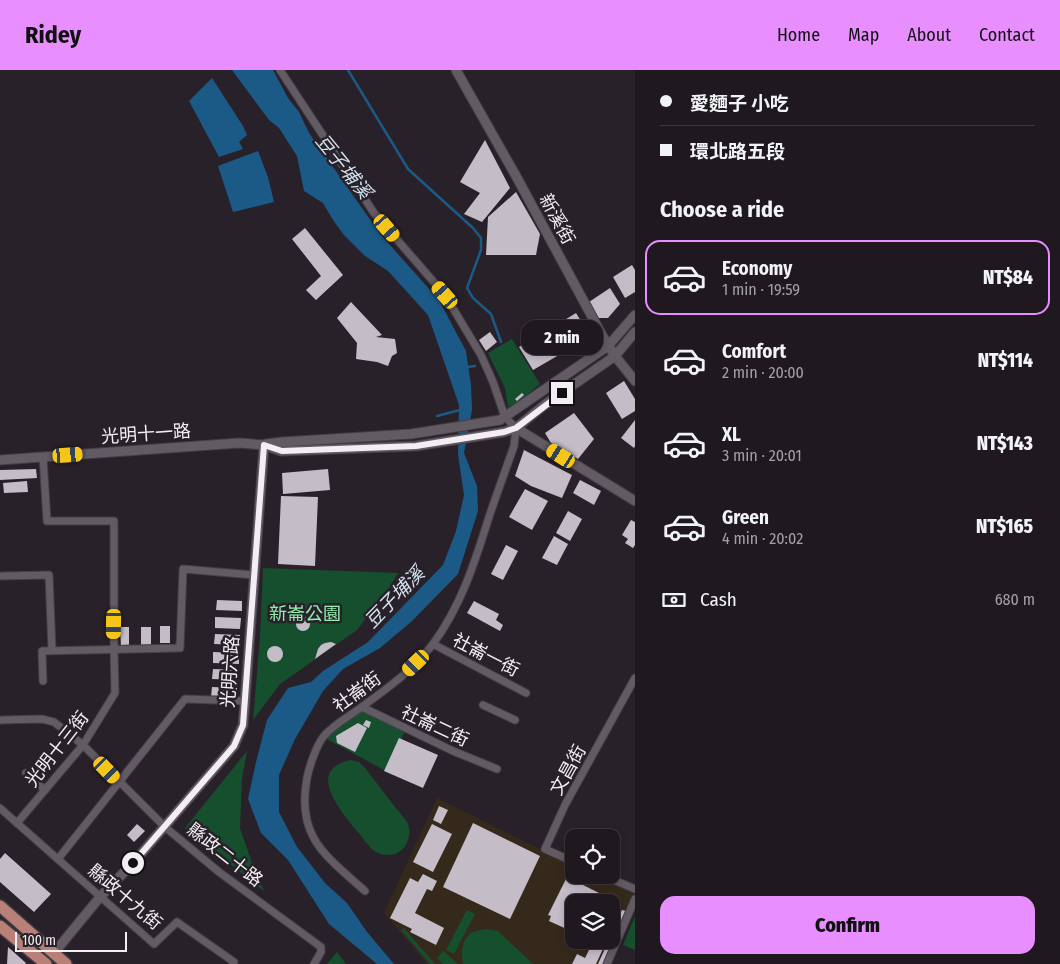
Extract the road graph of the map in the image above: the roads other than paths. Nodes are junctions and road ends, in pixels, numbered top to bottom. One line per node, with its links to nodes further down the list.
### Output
1 (280, 70): 8 (street)
2 (456, 70): 5 (street, 新溪街)
3 (635, 315): 5 (street)
4 (635, 332): 6 (street)
5 (608, 346): 6 (street, 新溪街); 8 (street)
6 (615, 356): 7 (street, 新溪街); 9 (street)
7 (635, 381)
8 (503, 418): 9 (street); 10 (street, 光明十一路)
9 (516, 428): 10 (street, 光明十一路); 13 (street); 16 (street, 社崙街)
10 (264, 445): 11 (street, 光明十一路); 14 (street, 光明六路)
11 (43, 457): 12 (street, 光明十一路); 17 (street, 光明十三街)
12 (0, 460)
13 (635, 500)
14 (254, 575): 17 (street); 22 (street, 光明六路)
15 (0, 576): 18 (street)
16 (433, 644): 21 (street, 社崙一街); 24 (street, 社崙街)
17 (114, 649): 18 (street); 27 (street, 光明十三街)
18 (52, 650): 20 (street)
19 (635, 678): 35 (street, 文昌街)
20 (43, 681)
21 (526, 693)
22 (245, 701): 30 (street); 34 (street, 光明六路)
23 (483, 705): 26 (street)
24 (362, 707): 28 (street, 社崙二街); 39 (street, 社崙街)
25 (0, 720): 27 (street, 縣政二十路)
26 (515, 720)
27 (83, 745): 30 (street, 縣政二十路); 31 (street, 光明十三街)
28 (497, 769)
29 (26, 773): 31 (street)
30 (119, 783): 34 (street, 縣政二十路); 36 (street)
31 (45, 790): 33 (street, 光明十三街)
32 (0, 808): 33 (street, 縣政十九街)
33 (17, 823): 36 (street, 縣政十九街)
34 (165, 827): 40 (street, 光明六路); 48 (street, 縣政二十路)
35 (565, 858)
36 (58, 859): 40 (street, 縣政十九街)
37 (620, 883): 38 (street)
38 (635, 889)
39 (364, 891)
40 (100, 897): 44 (street, 光明六路); 47 (street, 縣政十九街)
41 (635, 899): 49 (street)
42 (0, 906): 44 (main road)
43 (0, 926): 45 (main road)
44 (54, 953): 46 (main road)
45 (46, 964)
46 (66, 964)
47 (233, 964)
48 (314, 964)
49 (607, 964)

